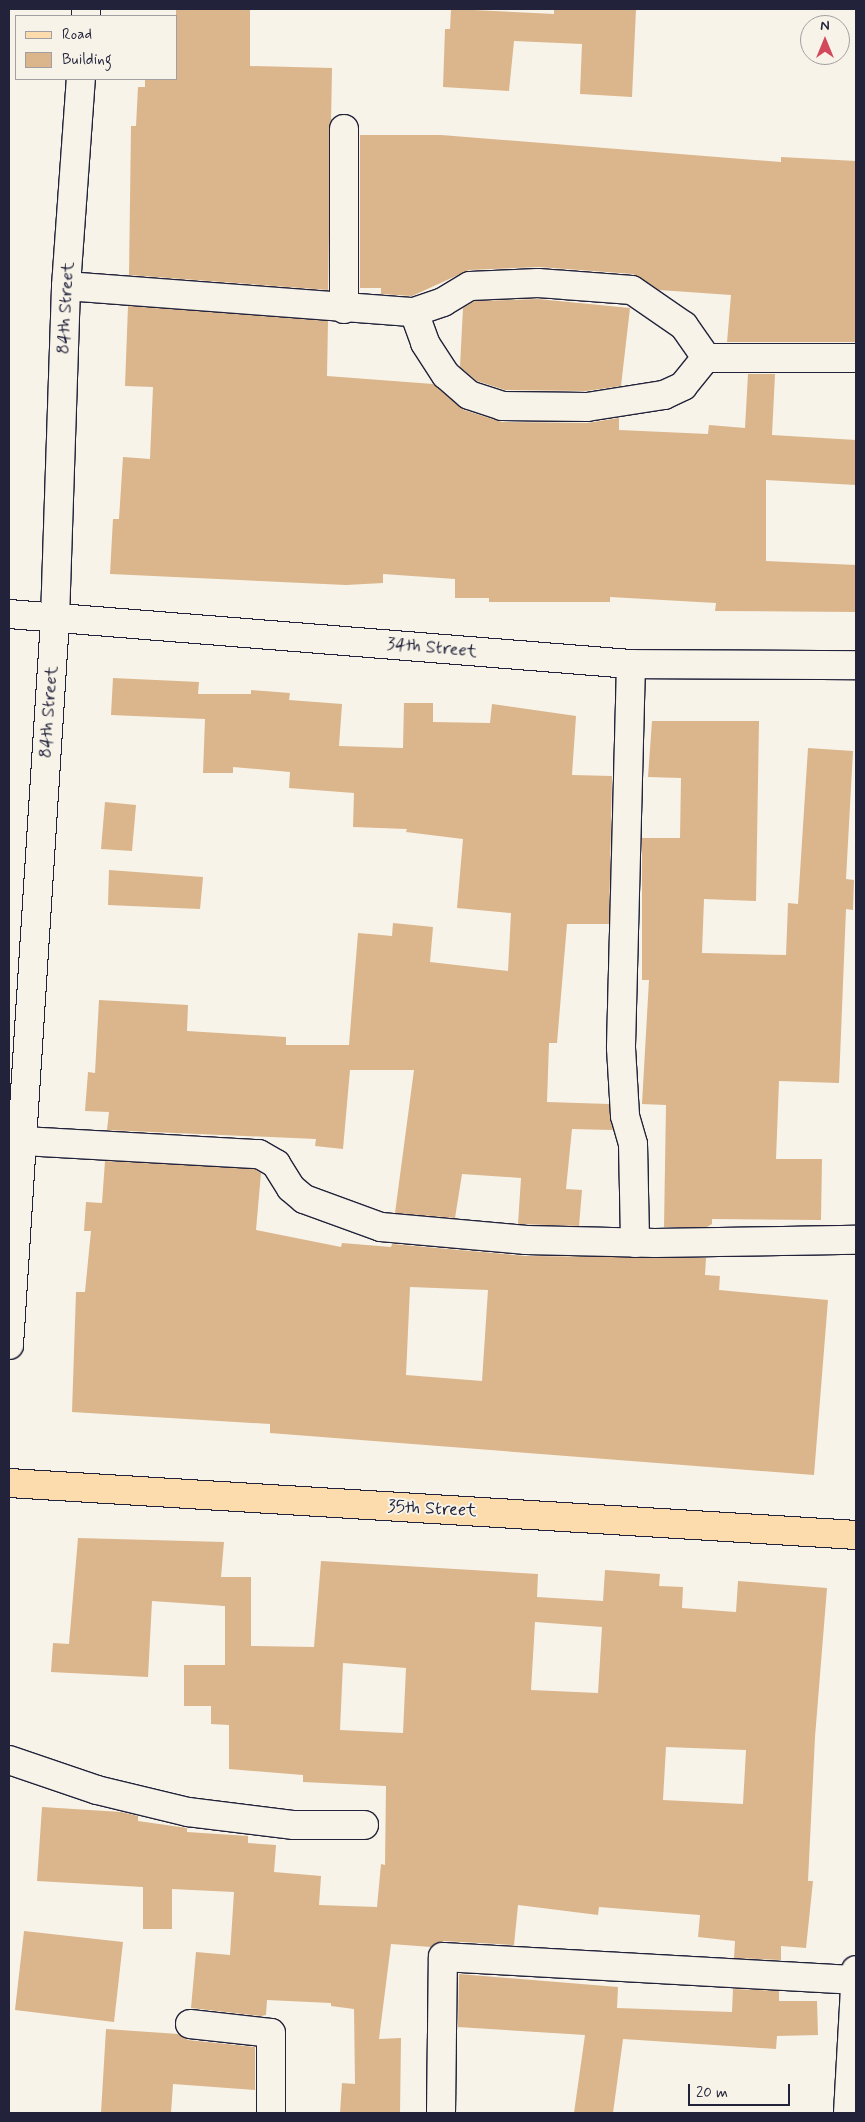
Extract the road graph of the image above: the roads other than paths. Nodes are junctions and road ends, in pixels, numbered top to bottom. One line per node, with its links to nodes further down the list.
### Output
1 (81, 80): 3 (street, 84th Street)
2 (344, 129): 4 (street)
3 (66, 286): 4 (street); 9 (street, 84th Street)
4 (344, 309): 5 (street)
5 (414, 312): 6 (street); 6 (street)
6 (706, 358): 7 (street)
7 (856, 358)
8 (9, 614): 9 (street, 34th Street)
9 (55, 618): 10 (street, 34th Street); 12 (street, 84th Street)
10 (631, 664): 11 (street, 34th Street); 14 (street)
11 (856, 665)
12 (23, 1141): 14 (street); 15 (street, 84th Street)
13 (856, 1240): 14 (street)
14 (635, 1243)
15 (9, 1345)
16 (9, 1483): 17 (main road, 35th Street)
17 (856, 1534)
18 (9, 1760): 19 (street)
19 (364, 1825)
20 (856, 1975): 23 (street); 24 (street)
21 (190, 2024): 22 (street)
22 (271, 2113)
23 (441, 2113)
24 (848, 2113)

